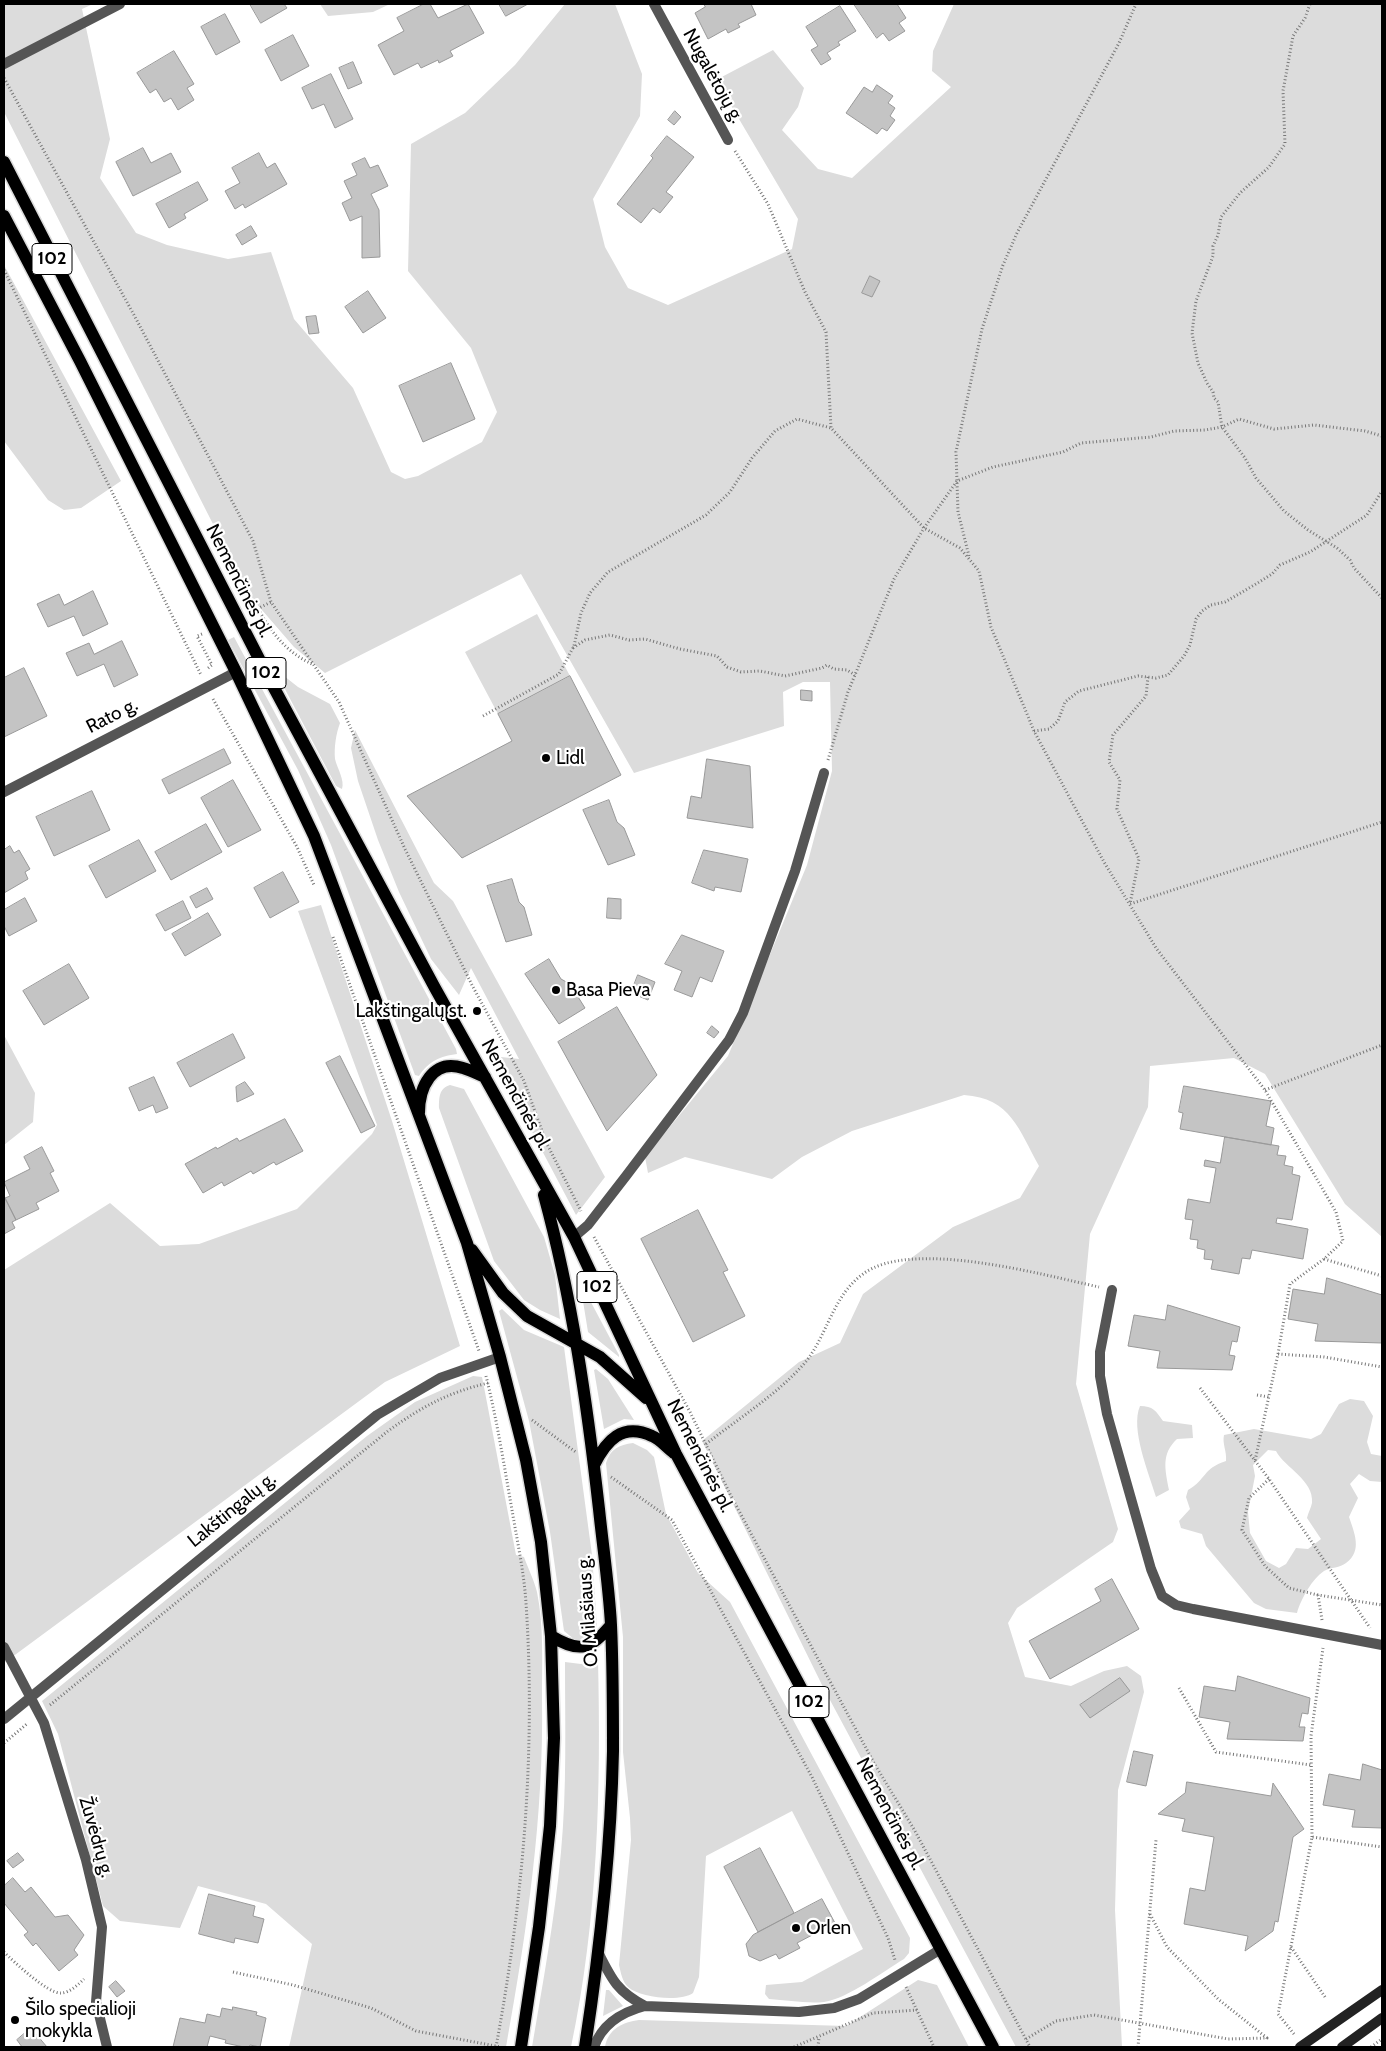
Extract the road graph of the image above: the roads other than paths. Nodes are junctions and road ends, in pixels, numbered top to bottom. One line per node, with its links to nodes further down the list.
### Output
1 (120, 4): 3 (street)
2 (654, 4): 4 (street, Nugalėtojų g.)
3 (4, 64)
4 (728, 140)
5 (4, 162): 10 (main road, Nemenčinės pl. / 102)
6 (4, 216): 7 (main road, 102)
7 (236, 672): 9 (street, Rato g.); 11 (main road, 102)
8 (824, 773): 13 (street)
9 (4, 792)
10 (485, 1077): 11 (main road); 12 (main road, Nemenčinės pl. / 102)
11 (419, 1119): 14 (main road, 102)
12 (539, 1176): 13 (main road, Nemenčinės pl. / 102); 16 (main road, O. Milašiaus g.)
13 (574, 1237): 18 (main road, Nemenčinės pl. / 102)
14 (467, 1243): 16 (main road, 102); 17 (main road, O. Milašiaus g.)
15 (1112, 1290): 23 (street)
16 (578, 1343): 18 (main road, 102); 20 (main road, O. Milašiaus g.)
17 (500, 1357): 22 (main road, O. Milašiaus g.); 25 (street, Lakštingalų g.)
18 (650, 1401): 19 (main road, Nemenčinės pl. / 102)
19 (676, 1454): 20 (main road); 27 (main road, Nemenčinės pl. / 102)
20 (594, 1465): 21 (main road, O. Milašiaus g.)
21 (611, 1625): 22 (main road); 28 (main road, O. Milašiaus g.)
22 (551, 1636): 33 (main road, O. Milašiaus g.)
23 (1382, 1645)
24 (4, 1646): 25 (street, Žuvėdrų g.)
25 (32, 1696): 26 (street, Lakštingalų g.); 32 (street, Žuvėdrų g.)
26 (4, 1719)
27 (941, 1950): 30 (street); 36 (main road, Nemenčinės pl. / 102)
28 (599, 1954): 30 (street); 34 (main road, O. Milašiaus g.)
29 (1382, 1990): 37 (main road)
30 (645, 2006): 35 (street)
31 (1382, 2018): 38 (main road)
32 (107, 2047)
33 (520, 2047)
34 (585, 2047)
35 (594, 2047)
36 (993, 2047)
37 (1300, 2047)
38 (1342, 2047)

